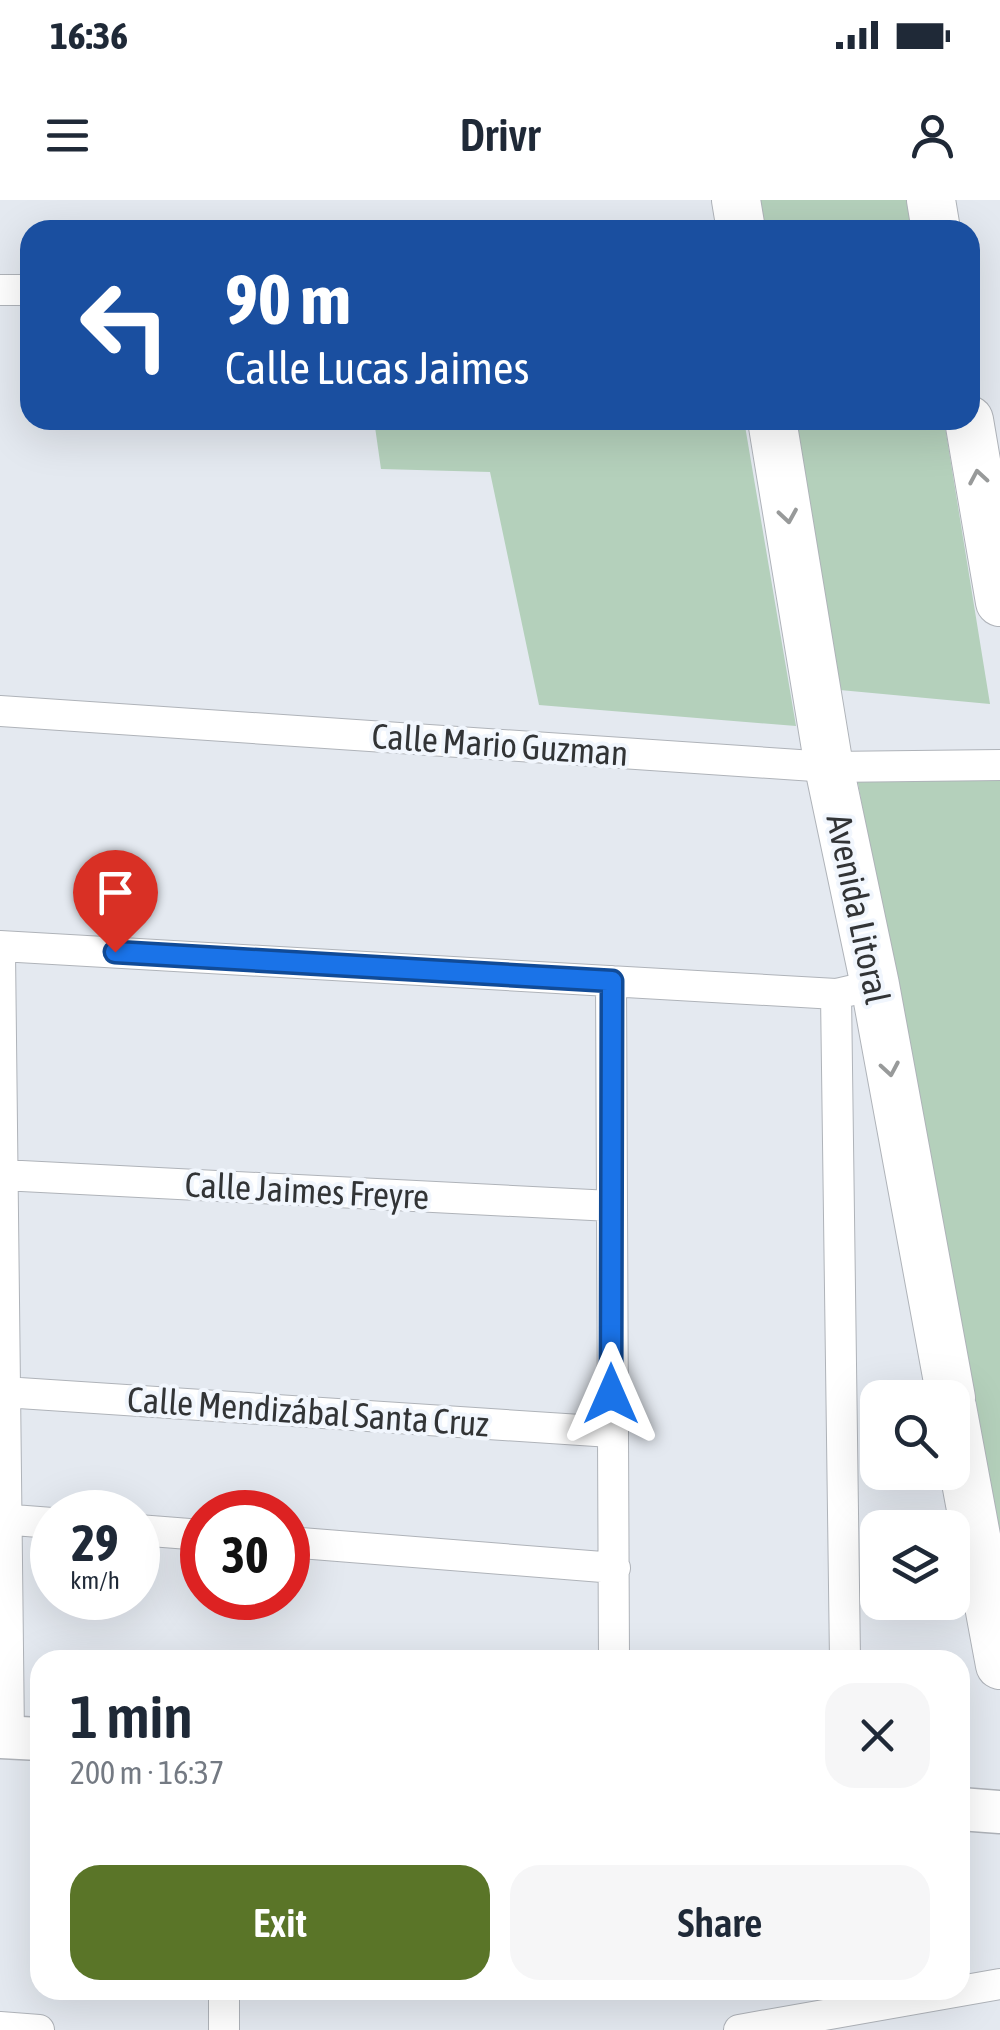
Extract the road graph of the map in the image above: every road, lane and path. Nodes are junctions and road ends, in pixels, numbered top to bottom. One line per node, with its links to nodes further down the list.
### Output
1 (774, 430): 6 (main road, Avenida Litoral, one-way to 6)
2 (970, 430): 3 (main road, one-way to 2)
3 (1000, 602)
4 (0, 711): 6 (street, Calle Mario Guzman)
5 (1000, 764): 6 (street, Calle Mario Guzman)
6 (829, 768): 9 (main road, Avenida Litoral)
7 (0, 949): 8 (street); 10 (street)
8 (612, 981): 9 (street); 11 (street)
9 (855, 990): 12 (main road, Avenida Litoral, one-way to 12); 21 (street)
10 (2, 1175): 11 (street, Calle Jaimes Freyre); 13 (street)
11 (611, 1206): 14 (street)
12 (947, 1380)
13 (4, 1392): 14 (street, Calle Mendizábal Santa Cruz); 16 (street)
14 (611, 1432): 19 (street)
15 (967, 1490): 22 (main road)
16 (3, 1519): 17 (street); 23 (street)
17 (30, 1521)
18 (310, 1544): 19 (street)
19 (615, 1568): 20 (street)
20 (614, 1650)
21 (846, 1650)
22 (1000, 1665)
23 (16, 1738)
24 (970, 1810): 25 (main road)
25 (1000, 1812)
26 (1000, 1984): 27 (street)
27 (970, 1989)
28 (224, 2000): 32 (street)
29 (909, 2000): 33 (street)
30 (0, 2026): 31 (street)
31 (39, 2030)
32 (224, 2030)
33 (739, 2030)

